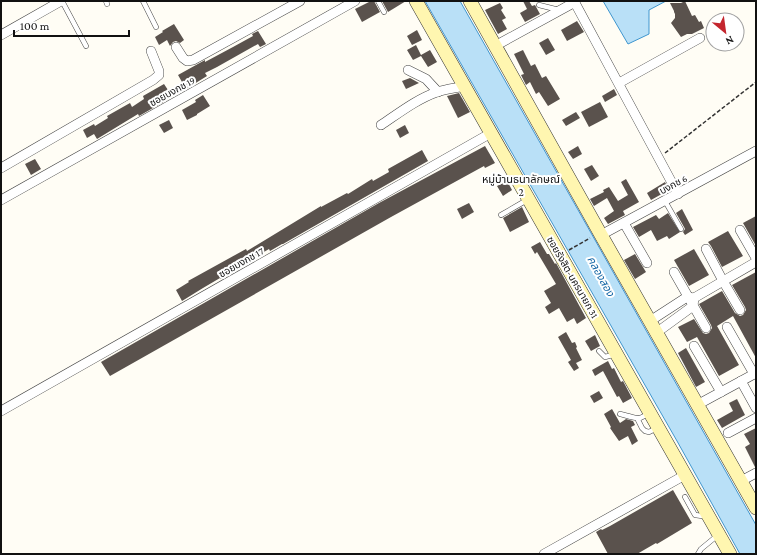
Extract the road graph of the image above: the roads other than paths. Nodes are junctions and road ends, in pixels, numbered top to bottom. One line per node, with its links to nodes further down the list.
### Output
1 (61, 1): 13 (street); 15 (lane)
2 (143, 1): 12 (lane)
3 (300, 1): 17 (street)
4 (355, 1): 29 (street, ซอยบงกช 19)
5 (378, 1): 11 (lane)
6 (416, 1): 21 (street, ซอยรังสิต-นครนายก 31)
7 (470, 1): 16 (street)
8 (574, 2): 10 (street); 20 (street)
9 (540, 5): 10 (lane)
10 (560, 11): 16 (street)
11 (384, 12)
12 (156, 28)
13 (1, 35)
14 (700, 38): 20 (street)
15 (86, 46)
16 (495, 46): 35 (street)
17 (176, 47)
18 (151, 51): 26 (street)
19 (408, 70): 22 (street)
20 (619, 83): 27 (street)
21 (465, 86): 22 (street); 24 (street, ซอยรังสิต-นครนายก 31)
22 (438, 92): 23 (street)
23 (381, 125)
24 (491, 133): 28 (street, ซอยรังสิต-นครนายก 31); 56 (street, ซอยบงกช 17)
25 (756, 151): 27 (street, บงกช 6)
26 (1, 168)
27 (678, 194): 30 (street, บงกช 6)
28 (528, 199): 31 (lane); 50 (street, ซอยรังสิต-นครนายก 31)
29 (1, 200)
30 (664, 201): 32 (street, บงกช 6); 33 (lane)
31 (500, 215)
32 (624, 223): 35 (street, บงกช 6); 39 (street)
33 (681, 229)
34 (740, 230): 37 (street)
35 (598, 235): 44 (street)
36 (706, 249): 41 (street)
37 (756, 258)
38 (756, 262): 41 (street)
39 (647, 263)
40 (674, 272): 42 (street)
41 (723, 280): 42 (street); 43 (street)
42 (692, 300): 44 (street); 46 (street); 47 (street)
43 (740, 310)
44 (650, 321): 47 (street)
45 (727, 327): 51 (street)
46 (706, 328)
47 (656, 333): 54 (street)
48 (694, 346): 53 (street)
49 (599, 351): 50 (lane)
50 (617, 354): 57 (street, ซอยรังสิต-นครนายก 31)
51 (755, 373): 52 (street)
52 (741, 381): 53 (street); 55 (street)
53 (721, 392): 54 (street)
54 (697, 405): 65 (street)
55 (756, 408)
56 (1, 411)
57 (650, 413): 59 (lane); 61 (street, ซอยรังสิต-นครนายก 31)
58 (620, 414): 59 (lane)
59 (637, 418): 61 (lane)
60 (756, 418): 62 (street)
61 (659, 428): 64 (street, ซอยรังสิต-นครนายก 31)
62 (728, 433)
63 (756, 473): 65 (street)
64 (685, 475): 68 (street, ซอยรังสิต-นครนายก 31); 70 (street)
65 (741, 481): 67 (street)
66 (685, 496): 68 (lane)
67 (756, 508)
68 (708, 515): 69 (street, ซอยรังสิต-นครนายก 31)
69 (719, 535): 71 (lane); 72 (street, ซอยรังสิต-นครนายก 31)
70 (544, 554)
71 (698, 554)
72 (730, 554)

